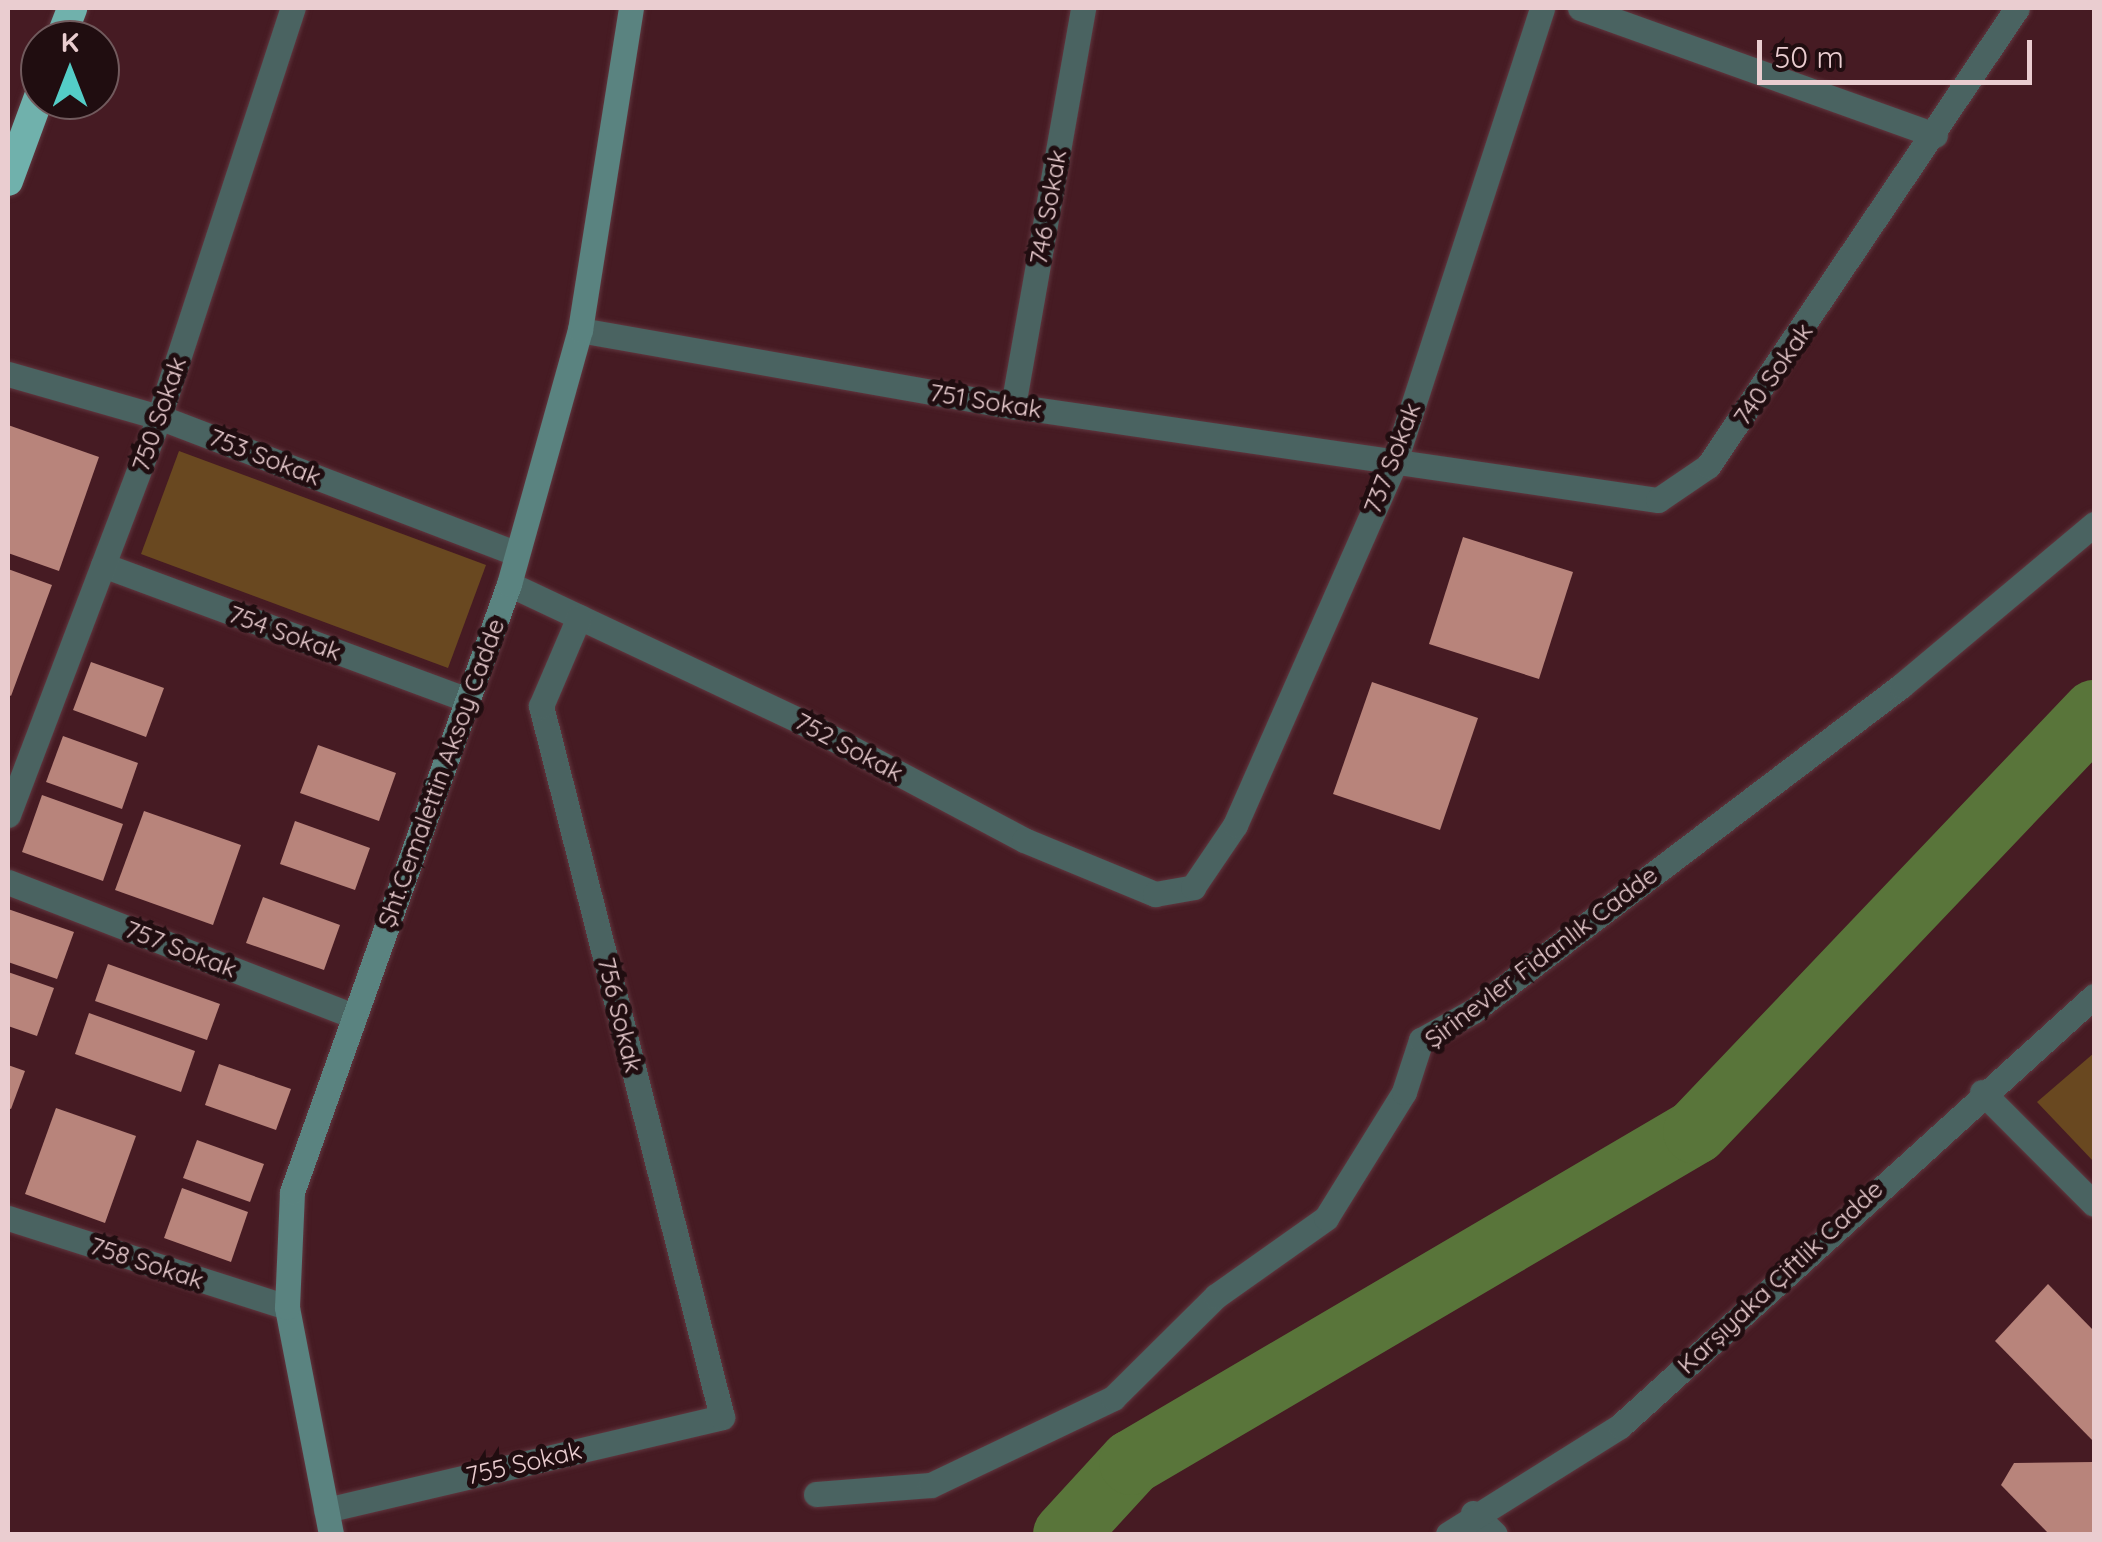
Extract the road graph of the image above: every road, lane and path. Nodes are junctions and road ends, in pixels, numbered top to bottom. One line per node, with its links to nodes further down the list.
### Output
1 (293, 8): 13 (street, 750 Sokak)
2 (631, 8): 10 (street, Şht.Cemalettin Aksoy Cadde)
3 (1083, 8): 12 (street, 746 Sokak)
4 (1542, 8): 14 (street, 737 Sokak)
5 (1580, 8): 8 (street)
6 (2016, 8): 8 (street, 740 Sokak)
7 (30, 120): 9 (highway)
8 (1935, 134): 14 (street, 740 Sokak)
9 (8, 181)
10 (580, 330): 12 (street, 751 Sokak); 16 (street, Şht.Cemalettin Aksoy Cadde)
11 (8, 374): 13 (street, 753 Sokak)
12 (1013, 406): 14 (street, 751 Sokak)
13 (160, 417): 16 (street, 753 Sokak); 17 (street, 750 Sokak)
14 (1394, 464): 23 (street, 737 Sokak)
15 (2094, 524): 31 (street, Şirinevler Fidanlık Cadde)
16 (517, 554): 18 (street, Şht.Cemalettin Aksoy Cadde)
17 (103, 565): 20 (street, 754 Sokak); 21 (street, 750 Sokak)
18 (509, 584): 19 (street, 752 Sokak); 20 (street, Şht.Cemalettin Aksoy Cadde)
19 (579, 617): 23 (street, 752 Sokak); 30 (street, 756 Sokak)
20 (467, 700): 25 (street, Şht.Cemalettin Aksoy Cadde)
21 (8, 815)
22 (8, 882): 25 (street, 757 Sokak)
23 (1193, 888)
24 (2094, 996): 26 (street, Karşıyaka Çiftlik Cadde)
25 (354, 1016): 29 (street, Şht.Cemalettin Aksoy Cadde)
26 (1982, 1092): 27 (street); 32 (street, Karşıyaka Çiftlik Cadde)
27 (2094, 1204)
28 (8, 1218): 29 (street, 758 Sokak)
29 (287, 1307): 33 (street, Şht.Cemalettin Aksoy Cadde)
30 (722, 1417): 33 (street, 755 Sokak)
31 (816, 1494)
32 (1473, 1513): 34 (street, Karşıyaka Çiftlik Cadde); 35 (street)
33 (329, 1522)
34 (1448, 1534)
35 (1495, 1534)

